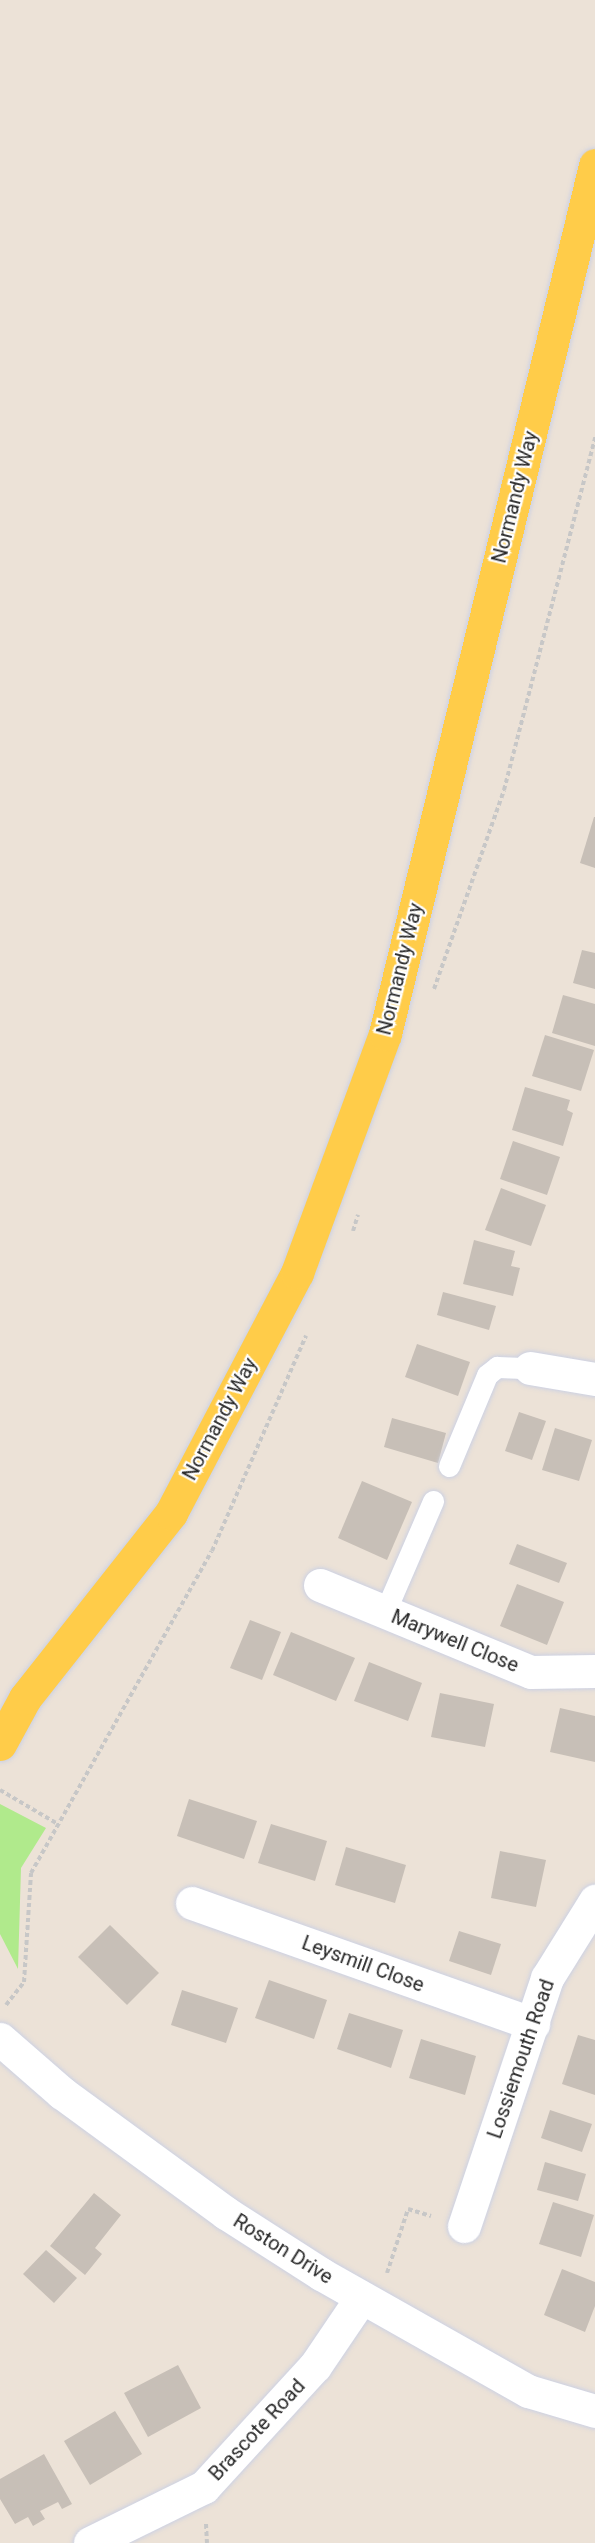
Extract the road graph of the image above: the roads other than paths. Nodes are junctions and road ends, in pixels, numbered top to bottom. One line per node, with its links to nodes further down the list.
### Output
1 (595, 165): 9 (main road, Normandy Way)
2 (530, 1368): 3 (street); 4 (lane)
3 (595, 1378)
4 (448, 1466)
5 (433, 1501): 7 (lane)
6 (320, 1585): 7 (street, Marywell Close)
7 (385, 1612): 8 (street, Marywell Close)
8 (595, 1671)
9 (13, 1705): 10 (main road, Normandy Way)
10 (0, 1744)
11 (595, 1901): 13 (street, Lossiemouth Road)
12 (192, 1903): 13 (street, Leysmill Close)
13 (533, 2024): 15 (street, Lossiemouth Road)
14 (0, 2039): 16 (street, Roston Drive)
15 (464, 2226)
16 (368, 2302): 17 (street, Roston Drive); 18 (street, Brascote Road)
17 (595, 2411)
18 (90, 2543)

